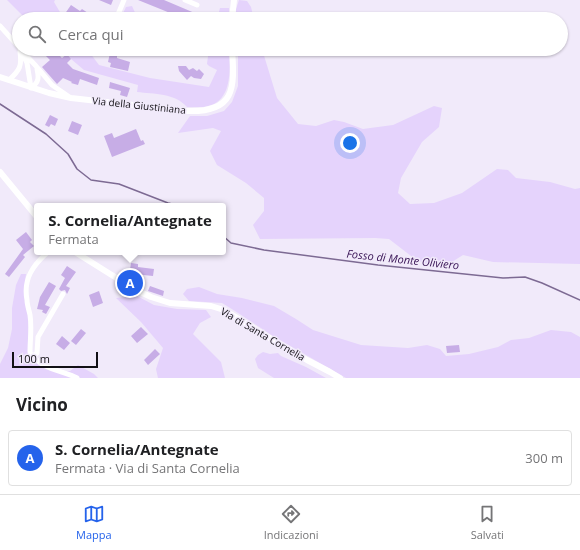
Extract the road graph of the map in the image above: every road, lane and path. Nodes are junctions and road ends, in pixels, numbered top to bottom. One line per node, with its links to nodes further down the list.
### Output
1 (124, 0): 5 (street)
2 (185, 0): 4 (street)
3 (234, 0): 6 (street)
4 (197, 5)
5 (119, 12)
6 (233, 12)
7 (0, 26): 8 (street)
8 (12, 39)
9 (21, 56): 15 (street)
10 (24, 56): 16 (street)
11 (27, 56): 13 (street)
12 (232, 56): 17 (street, Via della Giustiniana)
13 (36, 66): 16 (street); 17 (street)
14 (0, 77): 15 (street, Via della Giustiniana)
15 (10, 80): 16 (street, Via della Giustiniana)
16 (31, 88): 17 (street, Via della Giustiniana)
17 (71, 98)
18 (0, 172): 19 (street)
19 (34, 214)
20 (45, 255): 23 (street)
21 (80, 255): 25 (street, Via di Santa Cornelia)
22 (63, 294): 23 (street)
23 (34, 355): 24 (street)
24 (77, 378)
25 (340, 378)

